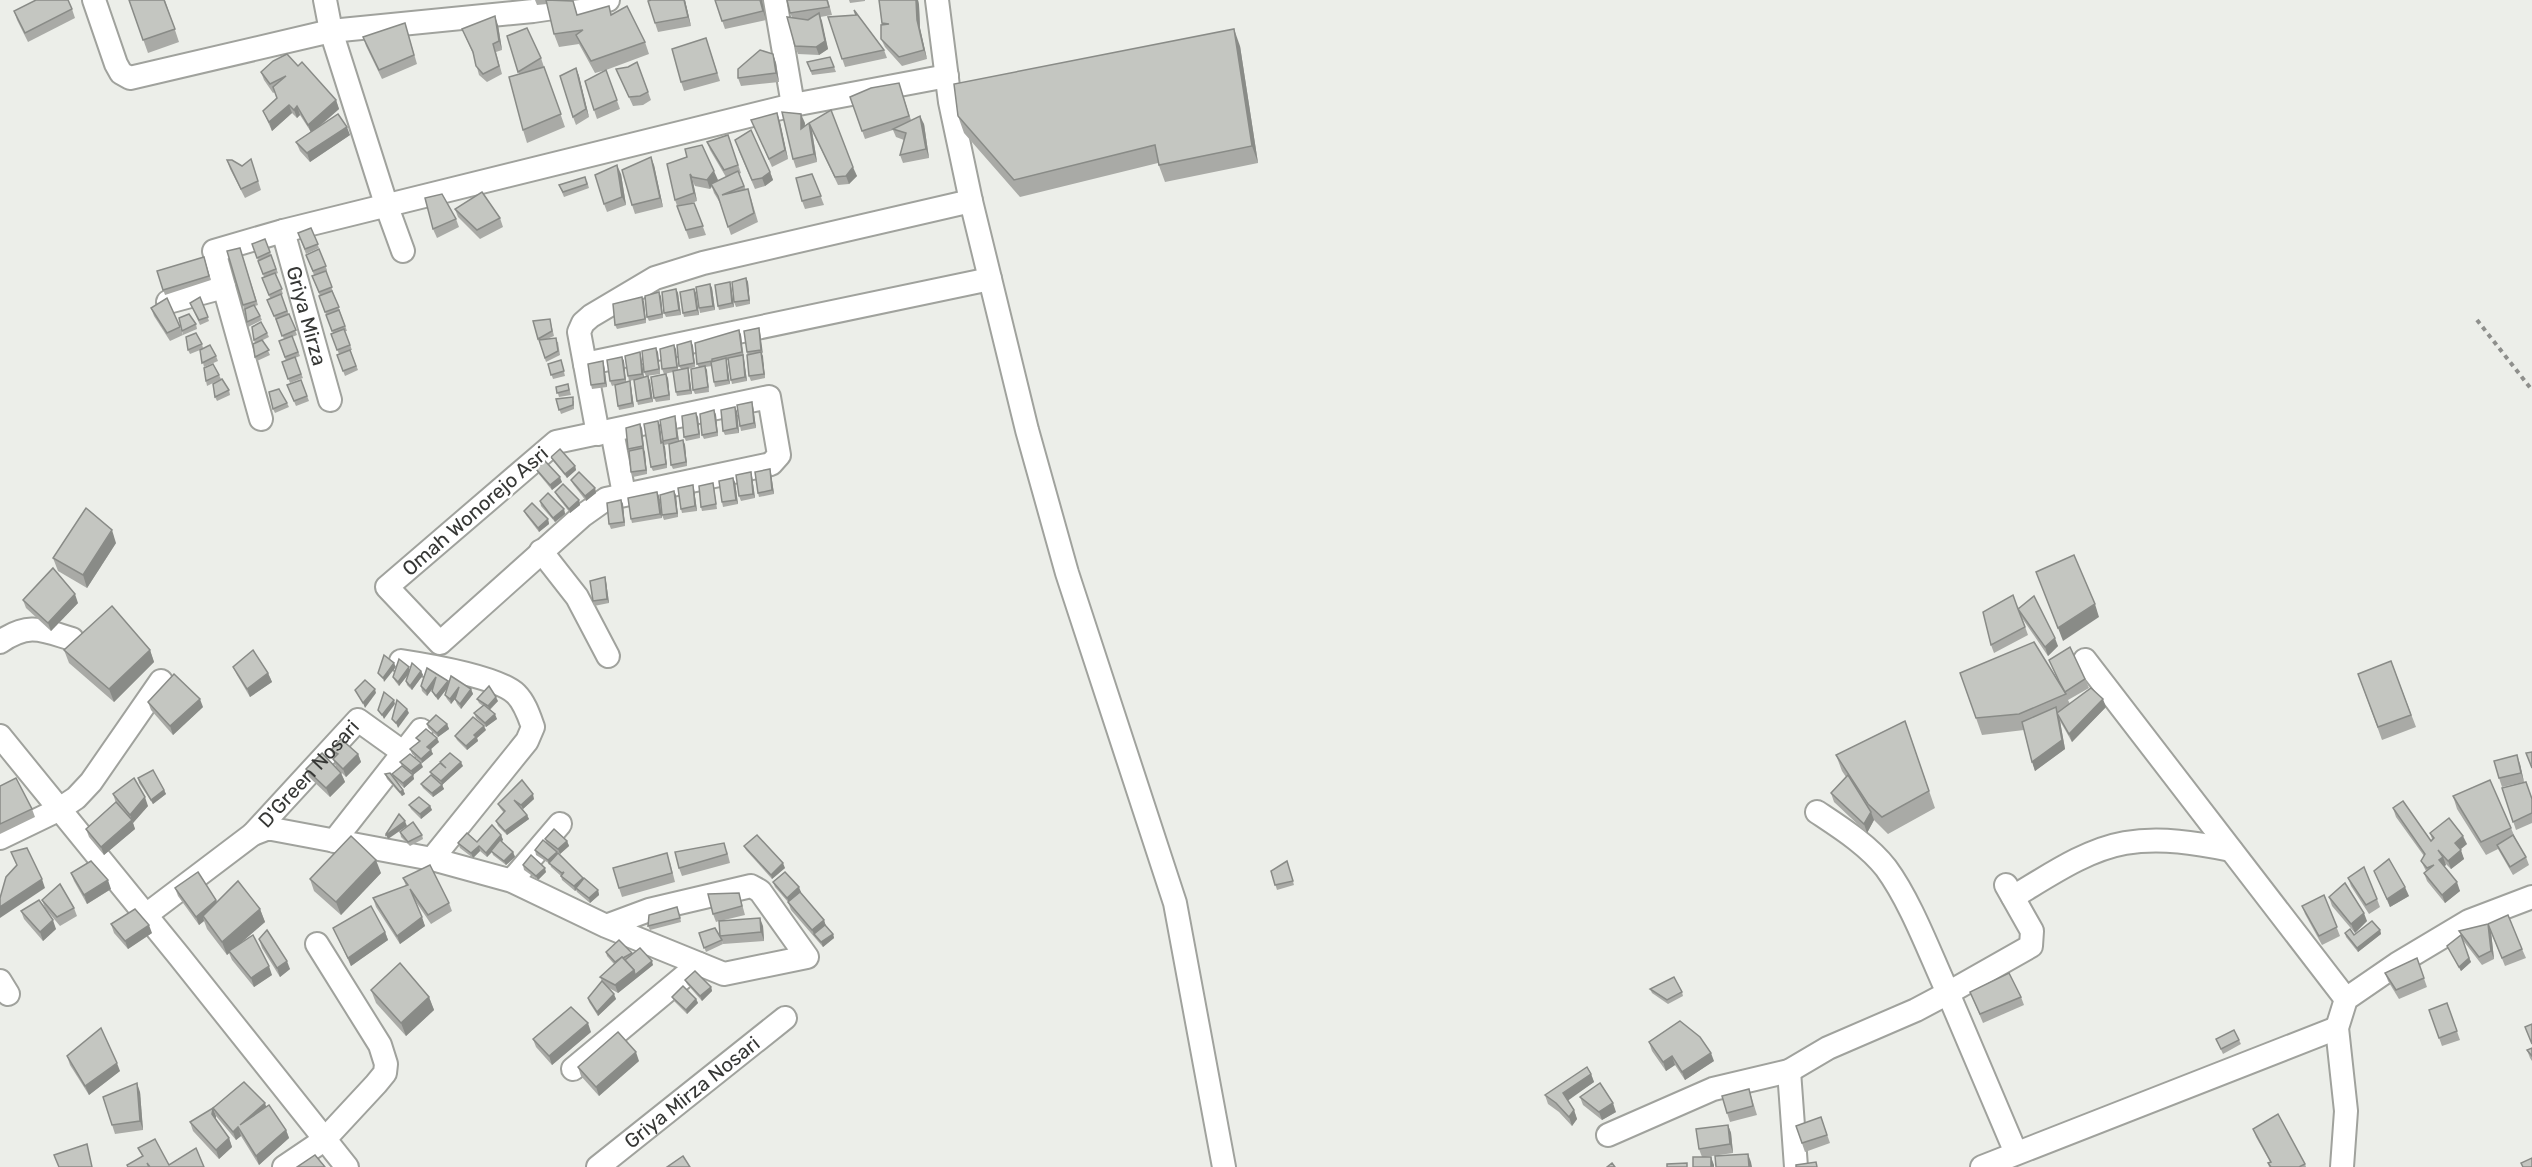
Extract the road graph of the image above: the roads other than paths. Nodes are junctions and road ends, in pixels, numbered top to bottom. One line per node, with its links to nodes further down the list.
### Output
1 (94, 0): 7 (street)
2 (325, 0): 7 (street)
3 (608, 0): 6 (street)
4 (775, 0): 9 (street)
5 (937, 0): 8 (street)
6 (532, 5): 7 (street)
7 (331, 31): 11 (street)
8 (947, 76): 9 (street); 10 (street)
9 (793, 105): 11 (street)
10 (971, 201): 14 (street); 17 (street)
11 (387, 207): 12 (street); 13 (street)
12 (283, 231): 15 (street); 18 (street, Griya Mirza)
13 (403, 251)
14 (990, 279): 17 (street); 58 (street)
15 (224, 287): 16 (street); 19 (street)
16 (168, 303)
17 (585, 364): 20 (street)
18 (330, 400)
19 (261, 418)
20 (605, 432): 21 (street); 21 (street, Omah Wonorejo Asri); 22 (street, Omah Wonorejo Asri)
21 (624, 494): 22 (street, Omah Wonorejo Asri)
22 (541, 551): 25 (street)
23 (72, 639): 24 (street)
24 (0, 642)
25 (608, 656)
26 (2085, 660): 38 (street)
27 (401, 661): 39 (street)
28 (161, 681): 32 (street)
29 (421, 730): 31 (street)
30 (0, 736): 32 (street)
31 (404, 753): 35 (street, D'Green Nosari); 37 (street)
32 (58, 810): 36 (street); 42 (street)
33 (1817, 812): 46 (street)
34 (560, 824): 40 (street)
35 (253, 834): 37 (street, D'Green Nosari); 42 (street)
36 (0, 838)
37 (334, 841): 39 (street, D'Green Nosari)
38 (2231, 850): 46 (street); 47 (street)
39 (432, 859): 40 (street, D'Green Nosari)
40 (512, 881): 43 (street, D'Green Nosari)
41 (2532, 897): 47 (street)
42 (146, 915): 53 (street)
43 (606, 926): 45 (street, D'Green Nosari); 45 (street, D'Green Nosari)
44 (317, 944): 53 (street)
45 (699, 964): 50 (street)
46 (1948, 993): 51 (street); 54 (street)
47 (2346, 999): 49 (street)
48 (785, 1018): 57 (street, Griya Mirza Nosari)
49 (2337, 1028): 54 (street); 61 (street)
50 (573, 1069)
51 (1789, 1071): 52 (street); 59 (street)
52 (1608, 1135)
53 (324, 1140): 55 (street); 56 (street)
54 (2016, 1154): 60 (street)
55 (284, 1167)
56 (347, 1167)
57 (598, 1167)
58 (1224, 1167)
59 (1796, 1167)
60 (1982, 1167)
61 (2342, 1167)

